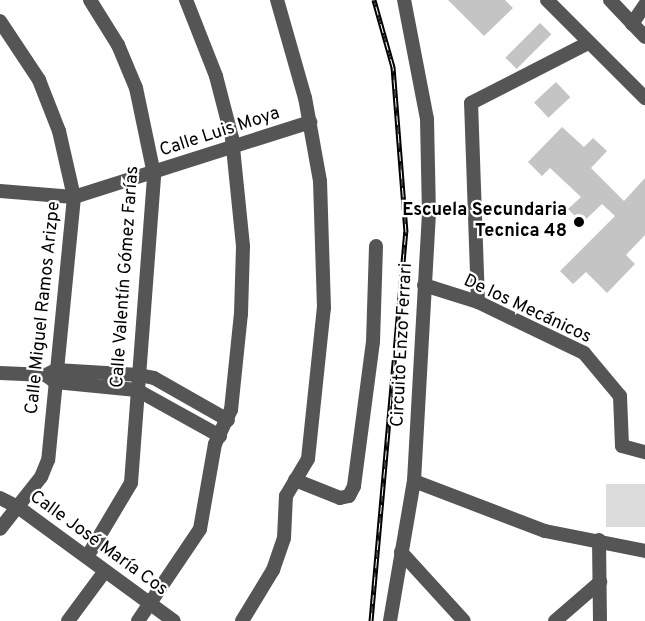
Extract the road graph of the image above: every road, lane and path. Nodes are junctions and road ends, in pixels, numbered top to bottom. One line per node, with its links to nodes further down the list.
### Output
1 (90, 0): 15 (street, Calle Valentín Gómez Farías)
2 (186, 0): 14 (street)
3 (276, 0): 13 (street)
4 (404, 0): 19 (street, Circuito Enzo Ferrari)
5 (547, 0): 11 (street)
6 (610, 0): 9 (street)
7 (645, 5): 9 (street)
8 (0, 21): 17 (street, Calle Miguel Ramos Arizpe)
9 (632, 24): 10 (street)
10 (645, 37)
11 (588, 43): 12 (street); 20 (street)
12 (645, 98)
13 (310, 122): 14 (street, Calle Luis Moya); 28 (street)
14 (232, 148): 15 (street, Calle Luis Moya); 25 (street)
15 (154, 174): 17 (street, Calle Luis Moya); 22 (street, Calle Valentín Gómez Farías)
16 (0, 191): 17 (street, Calle Luis Moya)
17 (74, 197): 23 (street, Calle Miguel Ramos Arizpe)
18 (376, 246): 28 (street)
19 (424, 285): 20 (street, De los Mecánicos); 29 (street, Circuito Enzo Ferrari)
20 (478, 302): 27 (street, De los Mecánicos)
21 (0, 374): 23 (street)
22 (139, 375): 23 (street); 24 (street, Calle Valentín Gómez Farías); 25 (street)
23 (52, 376): 24 (street); 31 (street, Calle Miguel Ramos Arizpe)
24 (136, 390): 26 (street); 36 (street, Calle Valentín Gómez Farías)
25 (228, 420): 26 (street)
26 (220, 436): 39 (street)
27 (645, 452)
28 (295, 480): 43 (street)
29 (414, 481): 33 (street); 35 (street, Circuito Enzo Ferrari)
30 (0, 498): 31 (street, Calle José María Cos)
31 (18, 507): 32 (street, Calle Miguel Ramos Arizpe); 36 (street, Calle José María Cos)
32 (0, 529)
33 (598, 540): 34 (street); 38 (street)
34 (645, 551)
35 (401, 552): 44 (street, Circuito Enzo Ferrari); 45 (street)
36 (87, 557): 37 (street, Calle José María Cos)
37 (105, 571): 39 (street, Calle José María Cos); 40 (street)
38 (600, 582): 46 (street); 47 (street)
39 (150, 604): 41 (street); 42 (street, Calle José María Cos)
40 (68, 621)
41 (138, 621)
42 (174, 621)
43 (242, 621)
44 (390, 621)
45 (464, 621)
46 (555, 621)
47 (600, 621)

